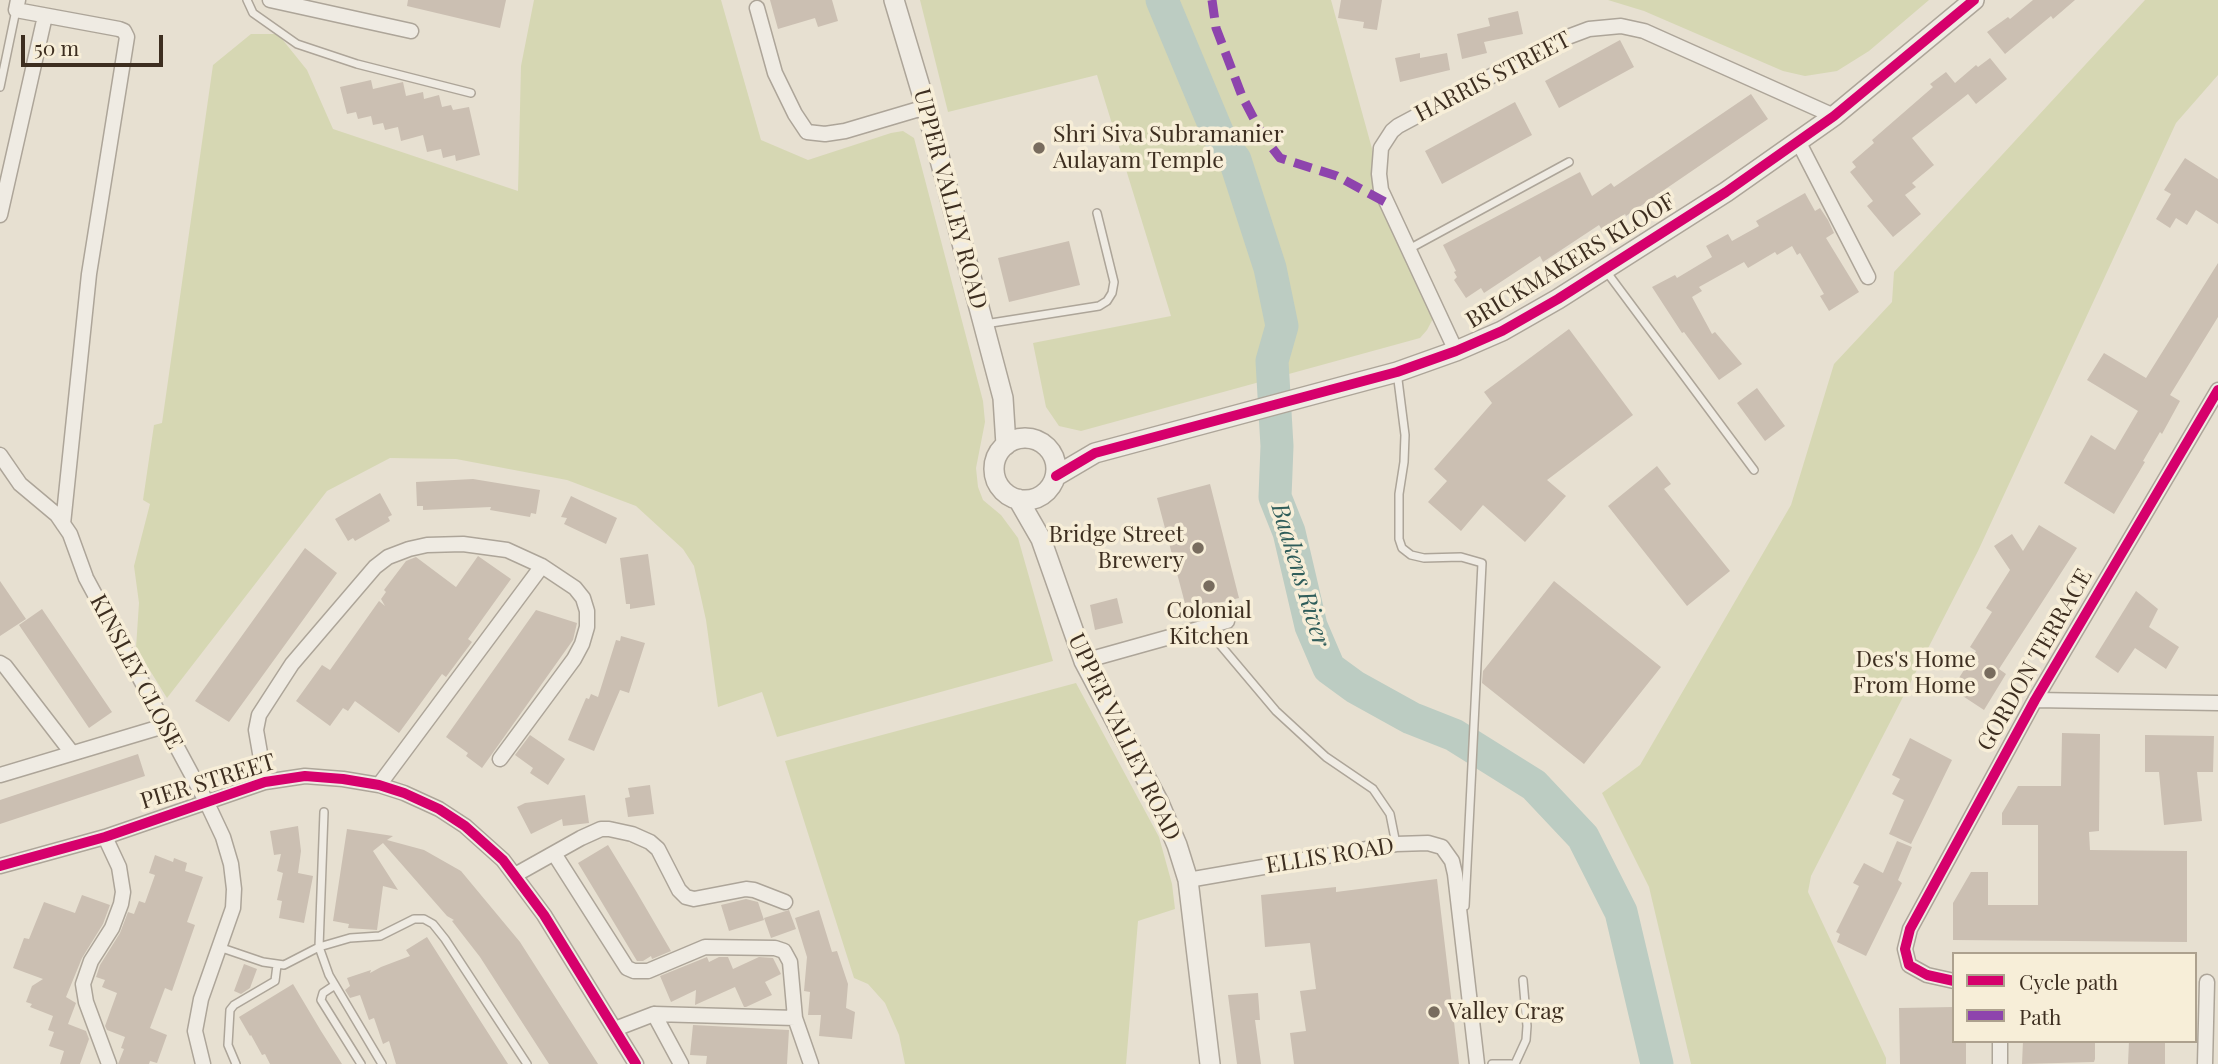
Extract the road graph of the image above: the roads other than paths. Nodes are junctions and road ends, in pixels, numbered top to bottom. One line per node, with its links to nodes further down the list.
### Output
1 (247, 0): 10 (lane)
2 (270, 0): 8 (street)
3 (894, 0): 11 (street, UPPER VALLEY ROAD)
4 (1974, 0): 12 (street, BRICKMAKERS KLOOF)
5 (17, 5): 7 (street); 9 (lane)
6 (757, 8): 11 (street)
7 (44, 16): 16 (street); 34 (street)
8 (411, 31)
9 (0, 88)
10 (471, 93)
11 (926, 107): 20 (street, UPPER VALLEY ROAD)
12 (1834, 116): 13 (street, BRICKMAKERS KLOOF); 17 (street, HARRIS STREET)
13 (1798, 141): 18 (street, BRICKMAKERS KLOOF); 19 (street)
14 (1569, 162): 17 (lane)
15 (1097, 213): 20 (lane)
16 (0, 215)
17 (1408, 249): 21 (street)
18 (1605, 269): 21 (street, BRICKMAKERS KLOOF); 30 (lane)
19 (1868, 277)
20 (983, 325): 24 (street, UPPER VALLEY ROAD)
21 (1456, 351): 22 (street, BRICKMAKERS KLOOF)
22 (1397, 372): 28 (street, BRICKMAKERS KLOOF); 58 (lane)
23 (2218, 390): 41 (street, GORDON TERRACE)
24 (1003, 398): 25 (street, UPPER VALLEY ROAD); 26 (street, UPPER VALLEY ROAD)
25 (1025, 438): 26 (street); 27 (street)
26 (1006, 445): 33 (street)
27 (1049, 449): 28 (street, BRICKMAKERS KLOOF); 31 (street)
28 (1095, 453): 31 (street, BRICKMAKERS KLOOF)
29 (0, 455): 34 (street)
30 (1754, 470)
31 (1056, 476): 32 (street)
32 (1042, 495): 33 (street); 35 (street, UPPER VALLEY ROAD)
33 (1018, 499): 35 (street, UPPER VALLEY ROAD)
34 (63, 524): 43 (street, KINSLEY CLOSE)
35 (1041, 539): 39 (street, UPPER VALLEY ROAD)
36 (542, 566): 45 (street); 47 (street); 48 (street)
37 (1227, 621): 38 (street)
38 (1205, 627): 39 (street); 52 (lane)
39 (1084, 661): 56 (street, UPPER VALLEY ROAD)
40 (0, 663): 44 (street)
41 (2035, 700): 42 (street); 63 (street, GORDON TERRACE)
42 (2218, 703)
43 (164, 726): 44 (street); 49 (street, KINSLEY CLOSE)
44 (72, 753): 46 (street)
45 (500, 760)
46 (0, 775)
47 (265, 782): 48 (street, PIER STREET); 49 (street, PIER STREET)
48 (379, 785): 55 (street, PIER STREET)
49 (207, 803): 51 (street, PIER STREET); 59 (street, KINSLEY CLOSE)
50 (324, 812): 60 (lane)
51 (105, 837): 54 (street, PIER STREET); 70 (street)
52 (1396, 844): 56 (street, ELLIS ROAD); 58 (street, ELLIS ROAD)
53 (555, 855): 55 (street); 57 (street); 67 (street)
54 (0, 866)
55 (514, 875): 68 (street, PIER STREET)
56 (1188, 880): 79 (street, UPPER VALLEY ROAD)
57 (785, 902)
58 (1463, 943): 80 (street)
59 (219, 947): 61 (lane); 71 (street, KINSLEY CLOSE)
60 (319, 947): 61 (lane); 65 (lane); 75 (lane)
61 (277, 965): 72 (lane)
62 (1523, 980): 82 (lane)
63 (1952, 981)
64 (2207, 982): 84 (street)
65 (335, 985): 73 (lane); 74 (lane)
66 (654, 1014): 67 (street); 68 (street); 77 (street)
67 (795, 1018): 78 (street)
68 (615, 1029): 76 (street, PIER STREET)
69 (2000, 1043): 83 (street)
70 (109, 1064)
71 (203, 1064)
72 (236, 1064)
73 (360, 1064)
74 (382, 1064)
75 (527, 1064)
76 (636, 1064)
77 (681, 1064)
78 (811, 1064)
79 (1210, 1064)
80 (1476, 1064)
81 (1492, 1064): 82 (lane)
82 (1513, 1064)
83 (2000, 1064)
84 (2205, 1064)

